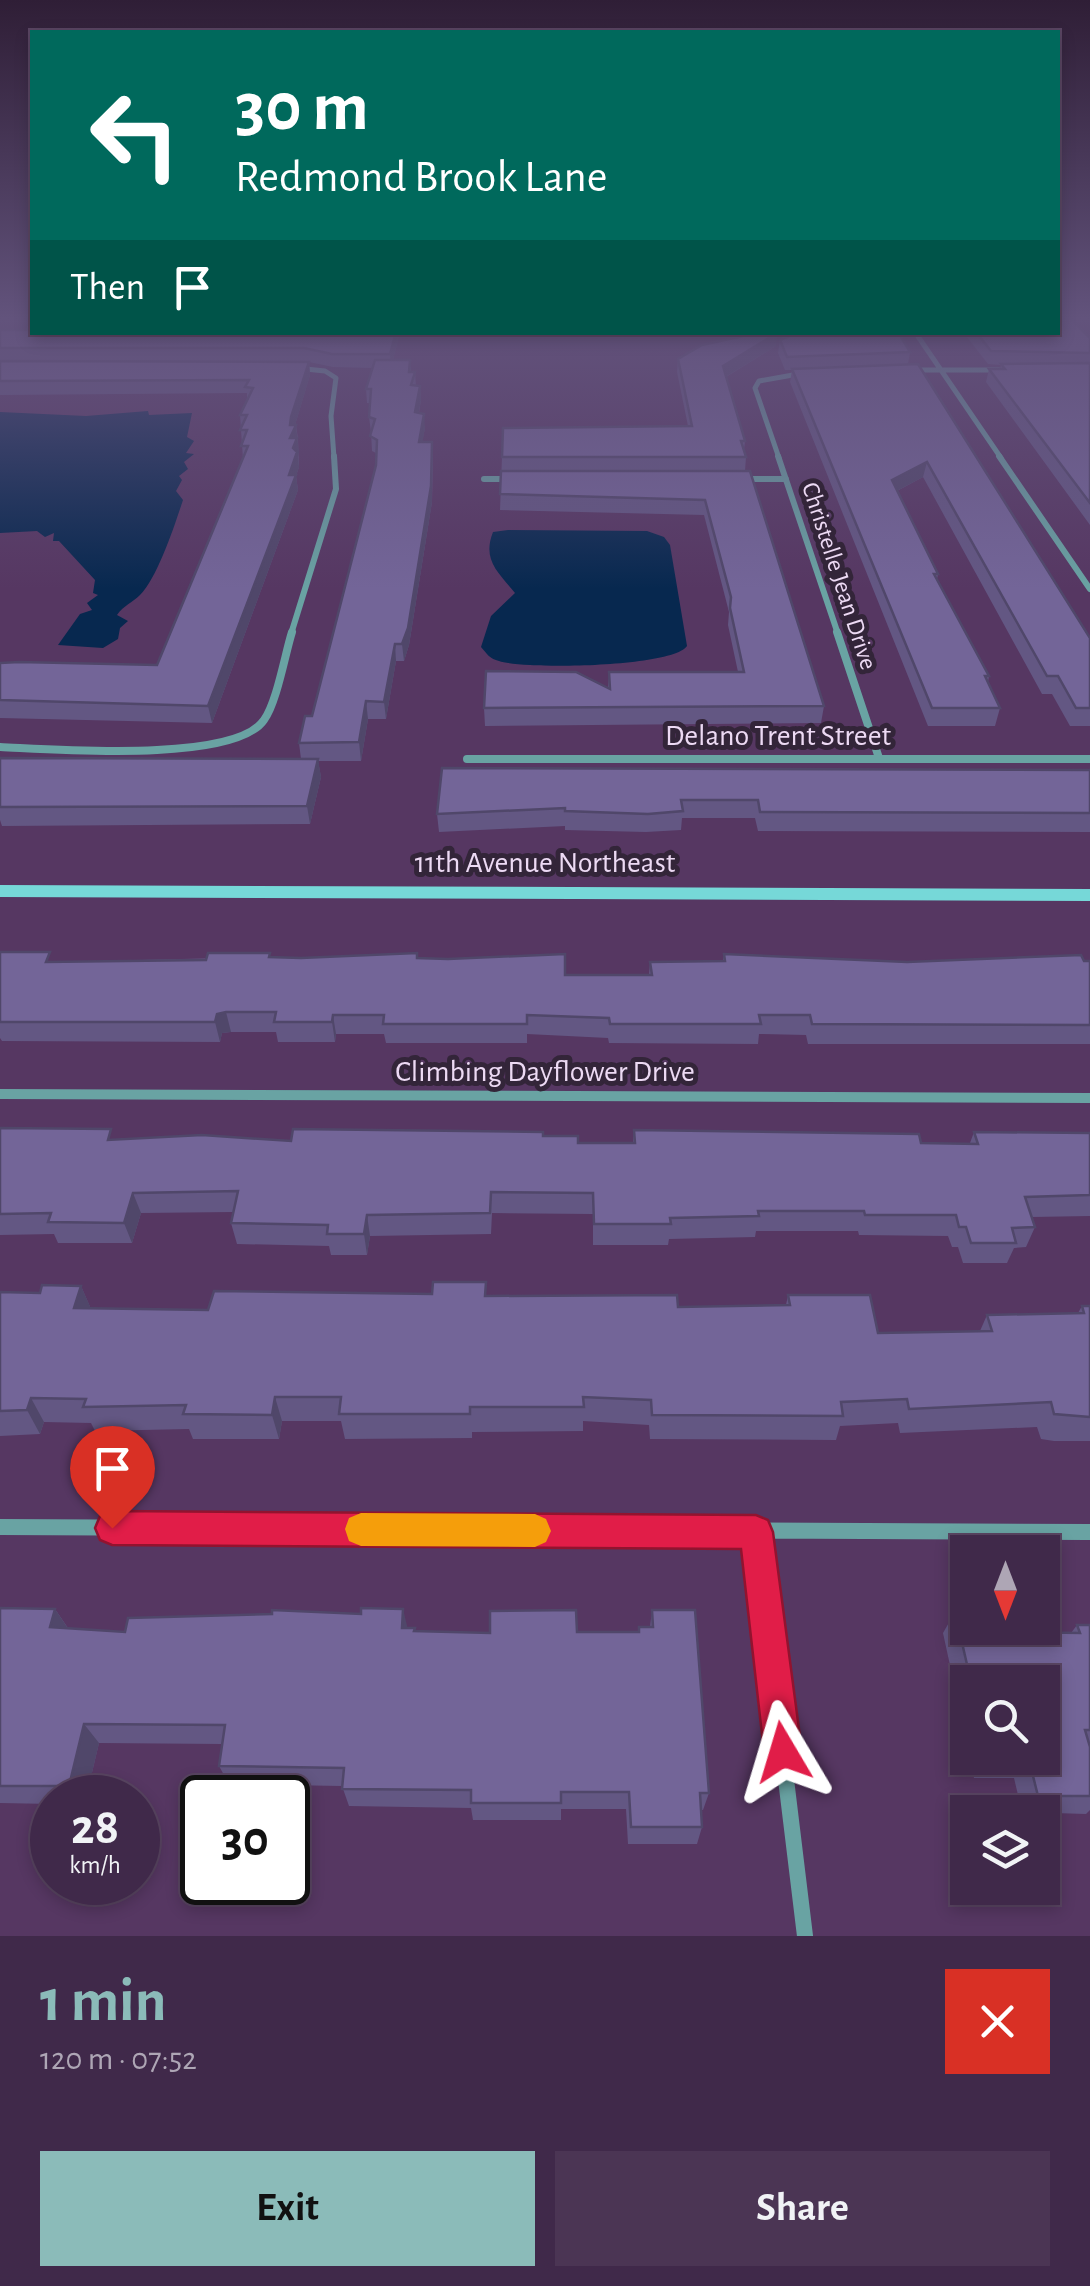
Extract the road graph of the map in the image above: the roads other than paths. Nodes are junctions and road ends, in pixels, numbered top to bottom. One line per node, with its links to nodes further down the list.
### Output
1 (332, 408): 9 (street)
2 (762, 408): 7 (street, Christelle Jean Drive)
3 (968, 408): 8 (street)
4 (484, 479): 5 (street)
5 (522, 479)
6 (729, 479): 7 (street)
7 (786, 479): 10 (street, Christelle Jean Drive)
8 (1090, 589)
9 (0, 748)
10 (878, 758): 11 (street, Delano Trent Street); 12 (street, Delano Trent Street)
11 (1090, 758)
12 (467, 759)
13 (0, 890): 14 (street, 11th Avenue Northeast)
14 (1090, 895)
15 (0, 1094): 16 (street, Climbing Dayflower Drive)
16 (1090, 1098)
17 (0, 1528): 18 (street)
18 (756, 1532): 19 (street); 20 (street)
19 (1090, 1532)
20 (805, 1936)

